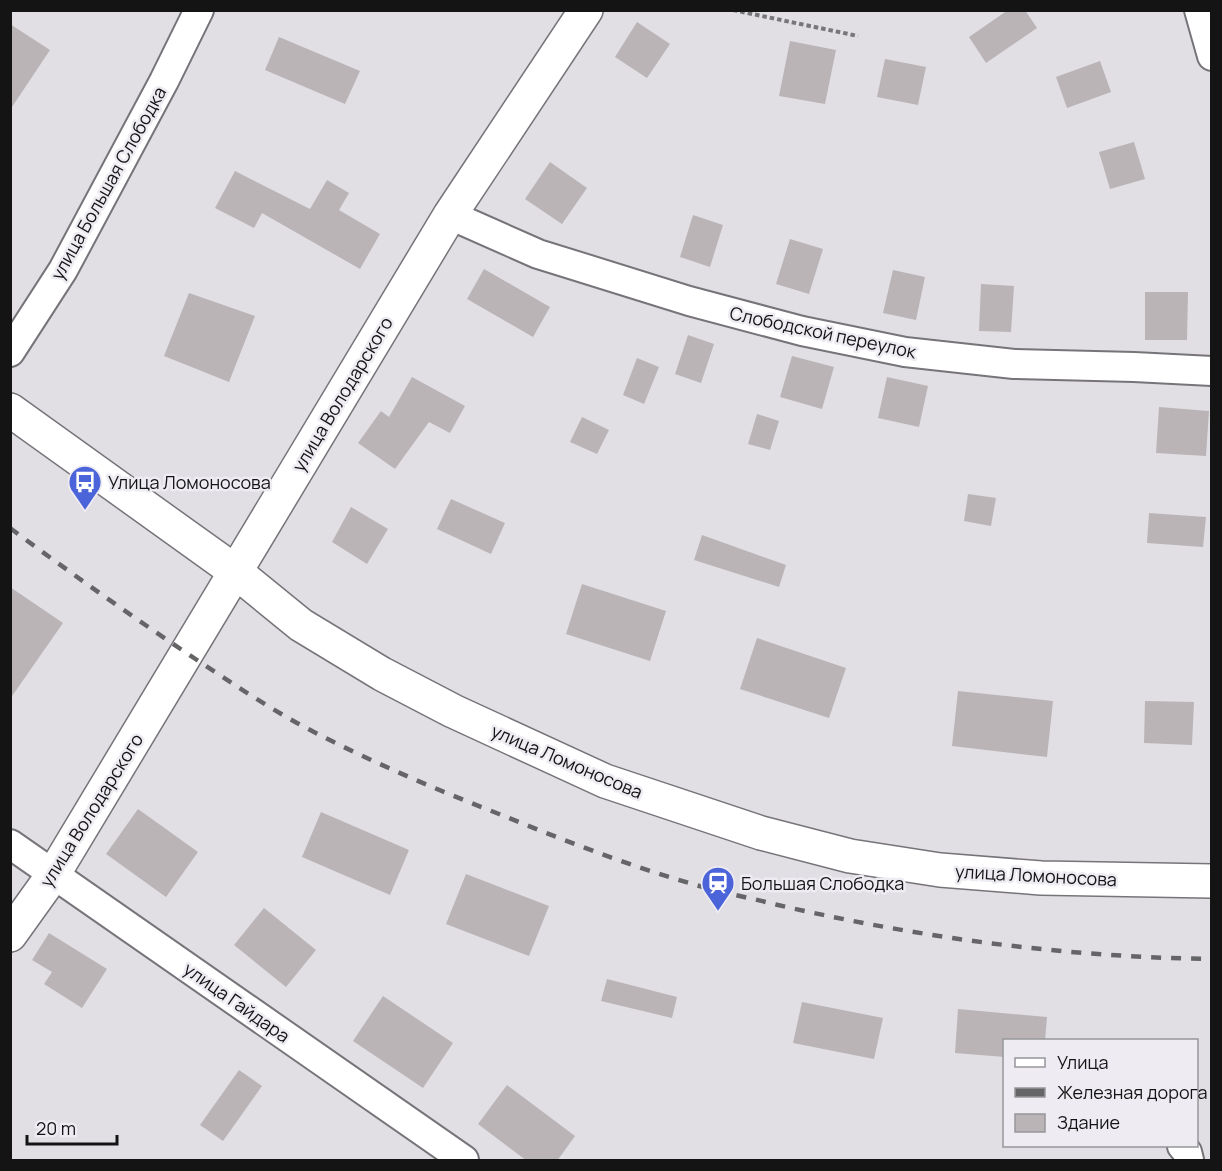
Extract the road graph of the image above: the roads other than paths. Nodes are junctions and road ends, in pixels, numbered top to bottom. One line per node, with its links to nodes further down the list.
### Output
1 (199, 10): 6 (street, улица Большая Слободка)
2 (586, 10): 5 (main road, улица Володарского)
3 (1199, 10): 4 (street)
4 (1212, 56)
5 (450, 214): 7 (street, Слободской переулок); 9 (main road, улица Володарского)
6 (10, 352)
7 (1212, 371)
8 (10, 410): 9 (main road, улица Ломоносова)
9 (236, 572): 11 (main road, улица Володарского); 12 (main road, улица Ломоносова)
10 (10, 843): 11 (street, улица Гайдара)
11 (53, 874): 13 (main road, улица Володарского); 15 (street, улица Гайдара)
12 (1212, 881)
13 (10, 935)
14 (1183, 1147): 16 (street)
15 (464, 1161)
16 (1189, 1161)

